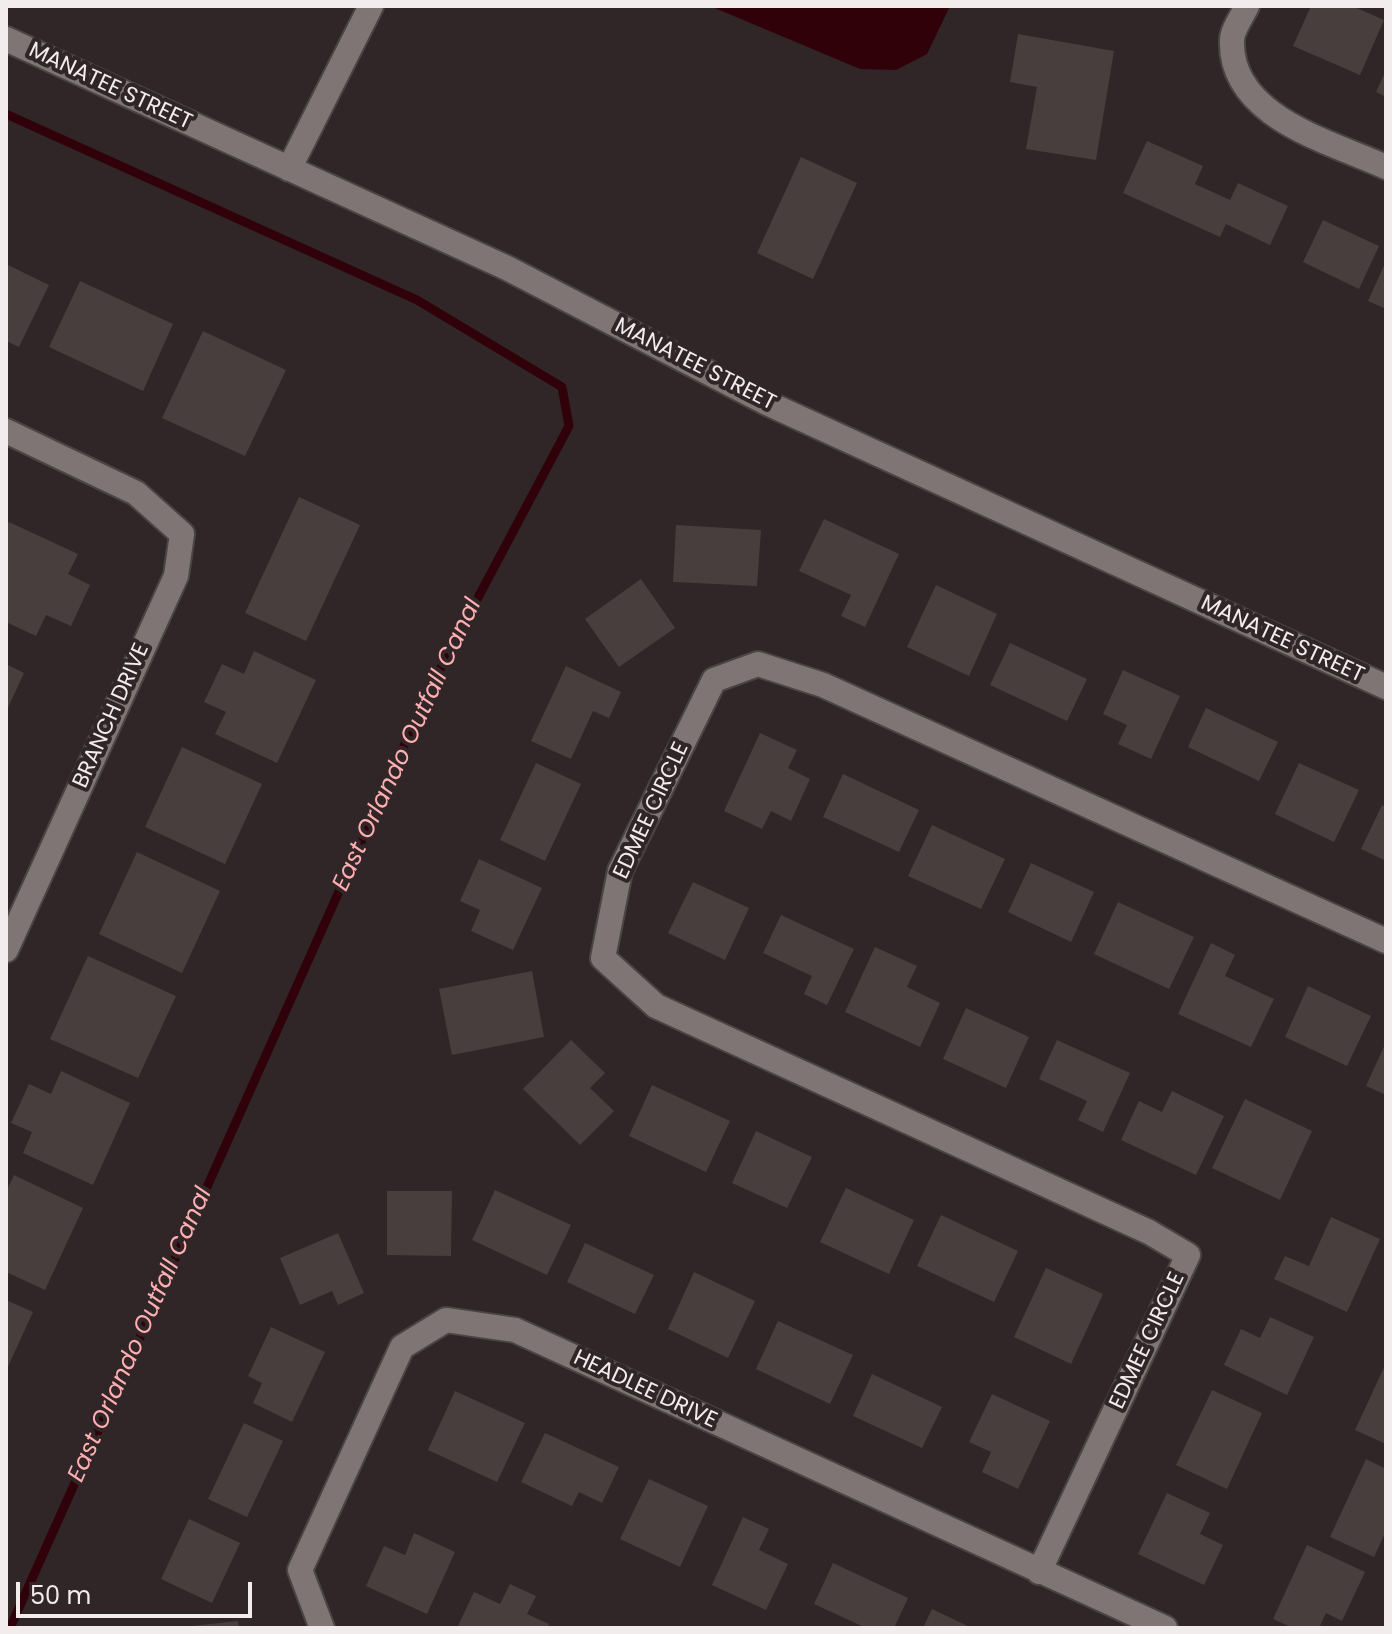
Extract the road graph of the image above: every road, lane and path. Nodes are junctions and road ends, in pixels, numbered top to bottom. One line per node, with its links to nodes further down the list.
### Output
1 (371, 6): 5 (street)
2 (1247, 6): 4 (street)
3 (6, 39): 5 (street, MANATEE STREET)
4 (1386, 167)
5 (289, 169): 7 (street, MANATEE STREET)
6 (6, 431): 9 (street, BRANCH DRIVE)
7 (1386, 687)
8 (1386, 941): 10 (street, EDMEE CIRCLE)
9 (6, 950)
10 (1039, 1572): 11 (street, HEADLEE DRIVE); 12 (street, HEADLEE DRIVE)
11 (322, 1628)
12 (1165, 1628)

